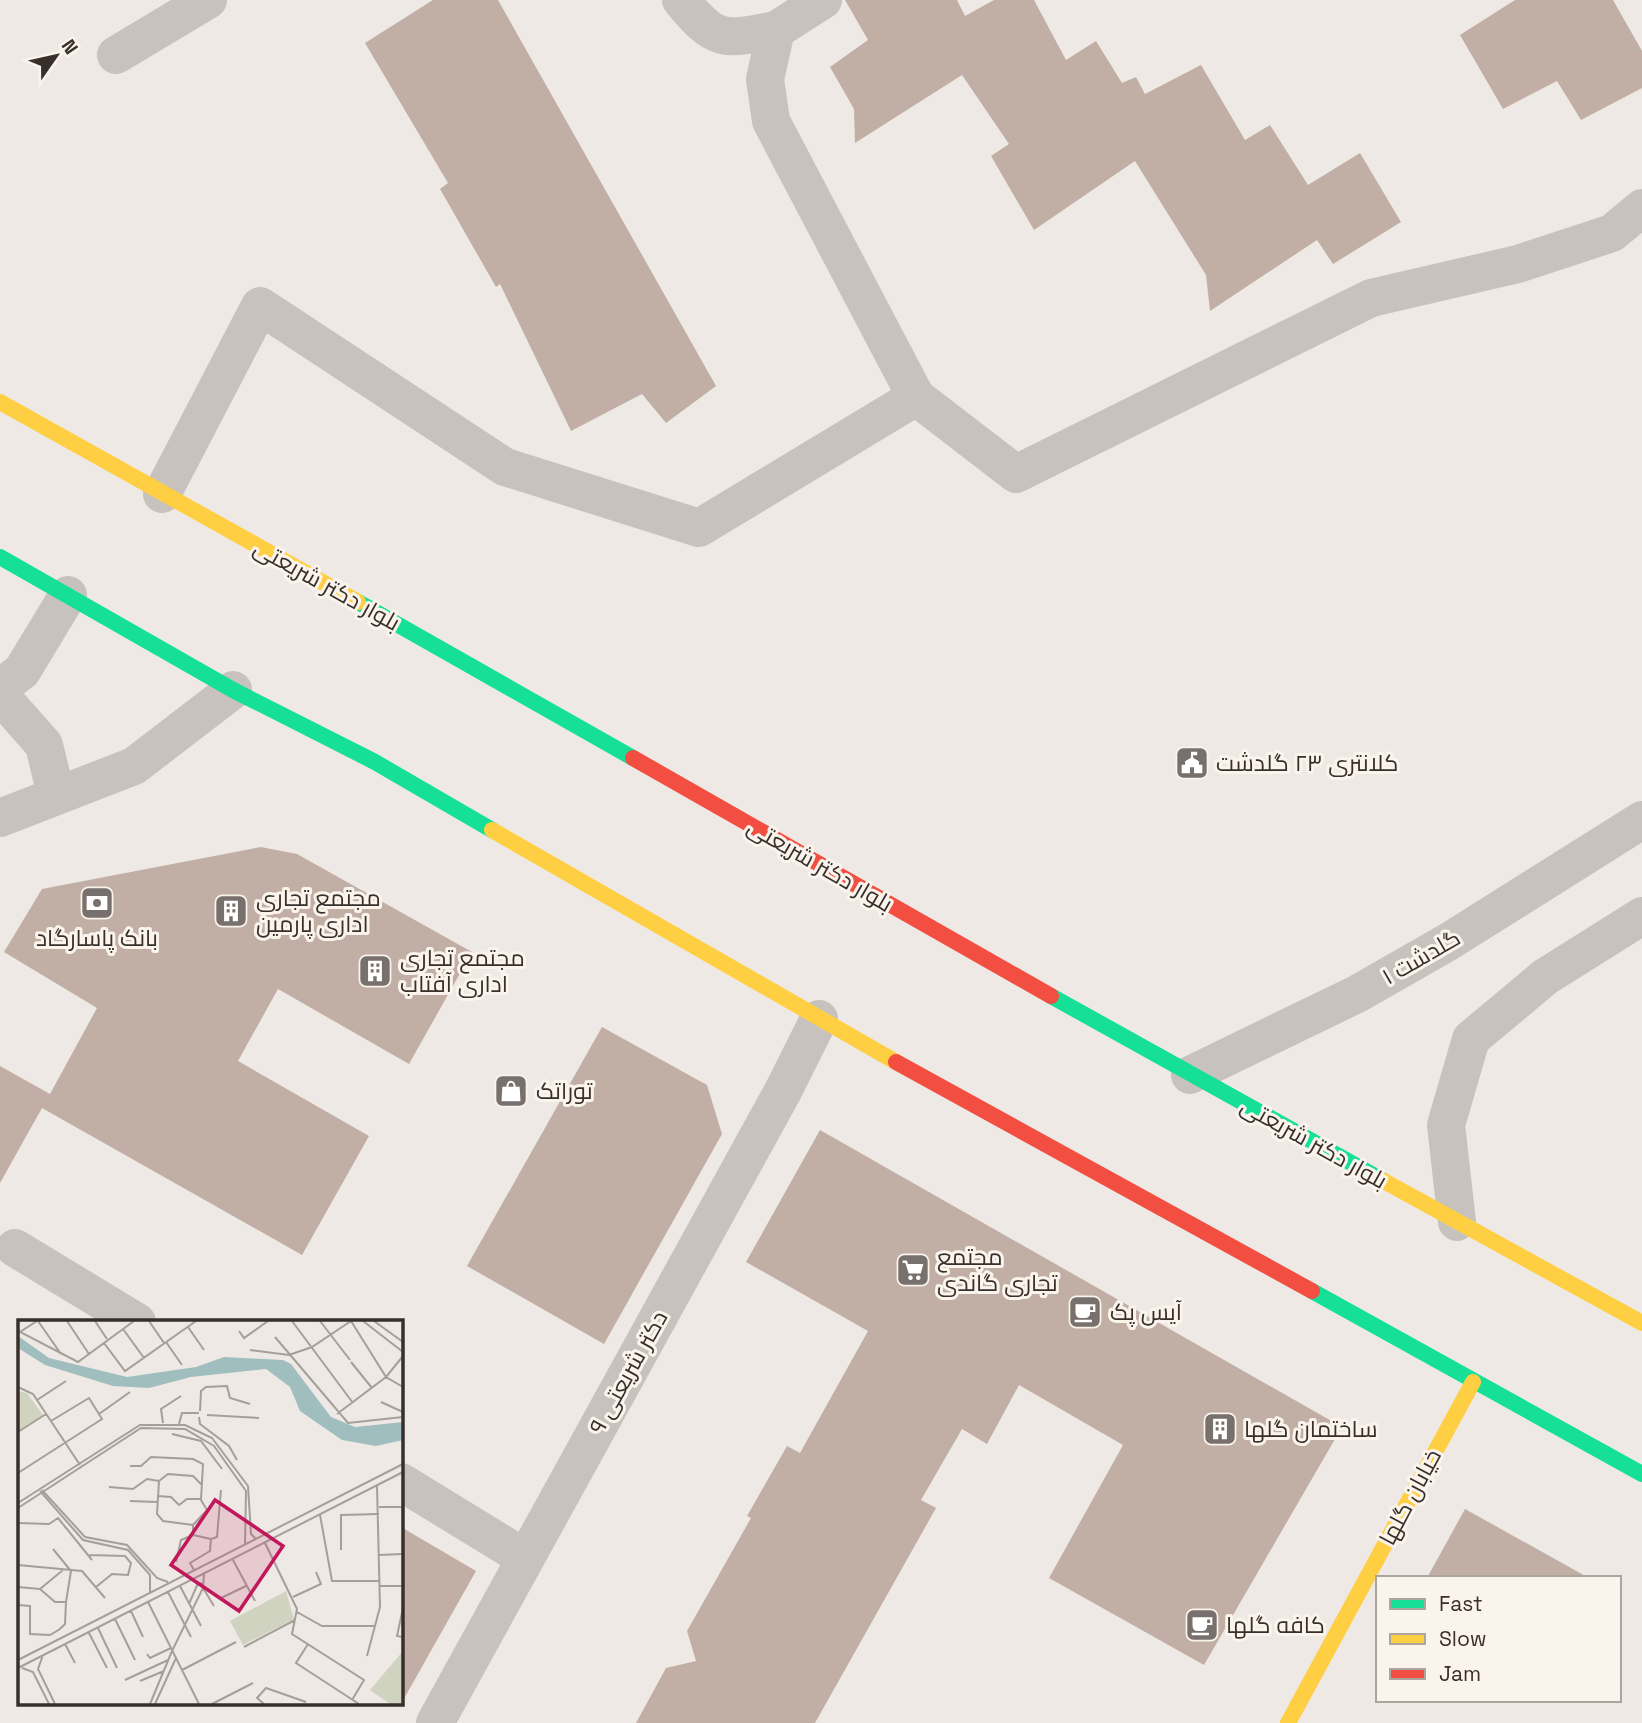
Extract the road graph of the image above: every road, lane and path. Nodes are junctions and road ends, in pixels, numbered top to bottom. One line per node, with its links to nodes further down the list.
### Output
1 (208, 0): 5 (street)
2 (681, 0): 4 (street)
3 (823, 0): 4 (street)
4 (776, 30): 7 (street)
5 (116, 55)
6 (1642, 208): 7 (street)
7 (916, 397): 9 (street)
8 (0, 402): 9 (main road, بلوار دکتر شریعتی)
9 (162, 494): 20 (main road, بلوار دکتر شریعتی)
10 (0, 557): 11 (main road)
11 (68, 595): 12 (street); 13 (main road)
12 (0, 688)
13 (233, 690): 15 (street); 19 (main road)
14 (0, 695): 15 (street)
15 (56, 795): 16 (street)
16 (0, 818)
17 (1642, 820): 20 (street, گلدشت ۱)
18 (1642, 916): 21 (street)
19 (819, 1020): 25 (main road); 28 (street, دکتر شریعتی ۹)
20 (1190, 1075): 21 (main road, بلوار دکتر شریعتی)
21 (1457, 1222): 24 (main road, بلوار دکتر شریعتی)
22 (15, 1248): 23 (street)
23 (134, 1320)
24 (1642, 1322)
25 (1473, 1382): 26 (main road); 30 (main road, خیابان گلها)
26 (1642, 1474)
27 (402, 1483): 28 (street)
28 (525, 1558): 29 (street, دکتر شریعتی ۹)
29 (435, 1723)
30 (1288, 1723)

